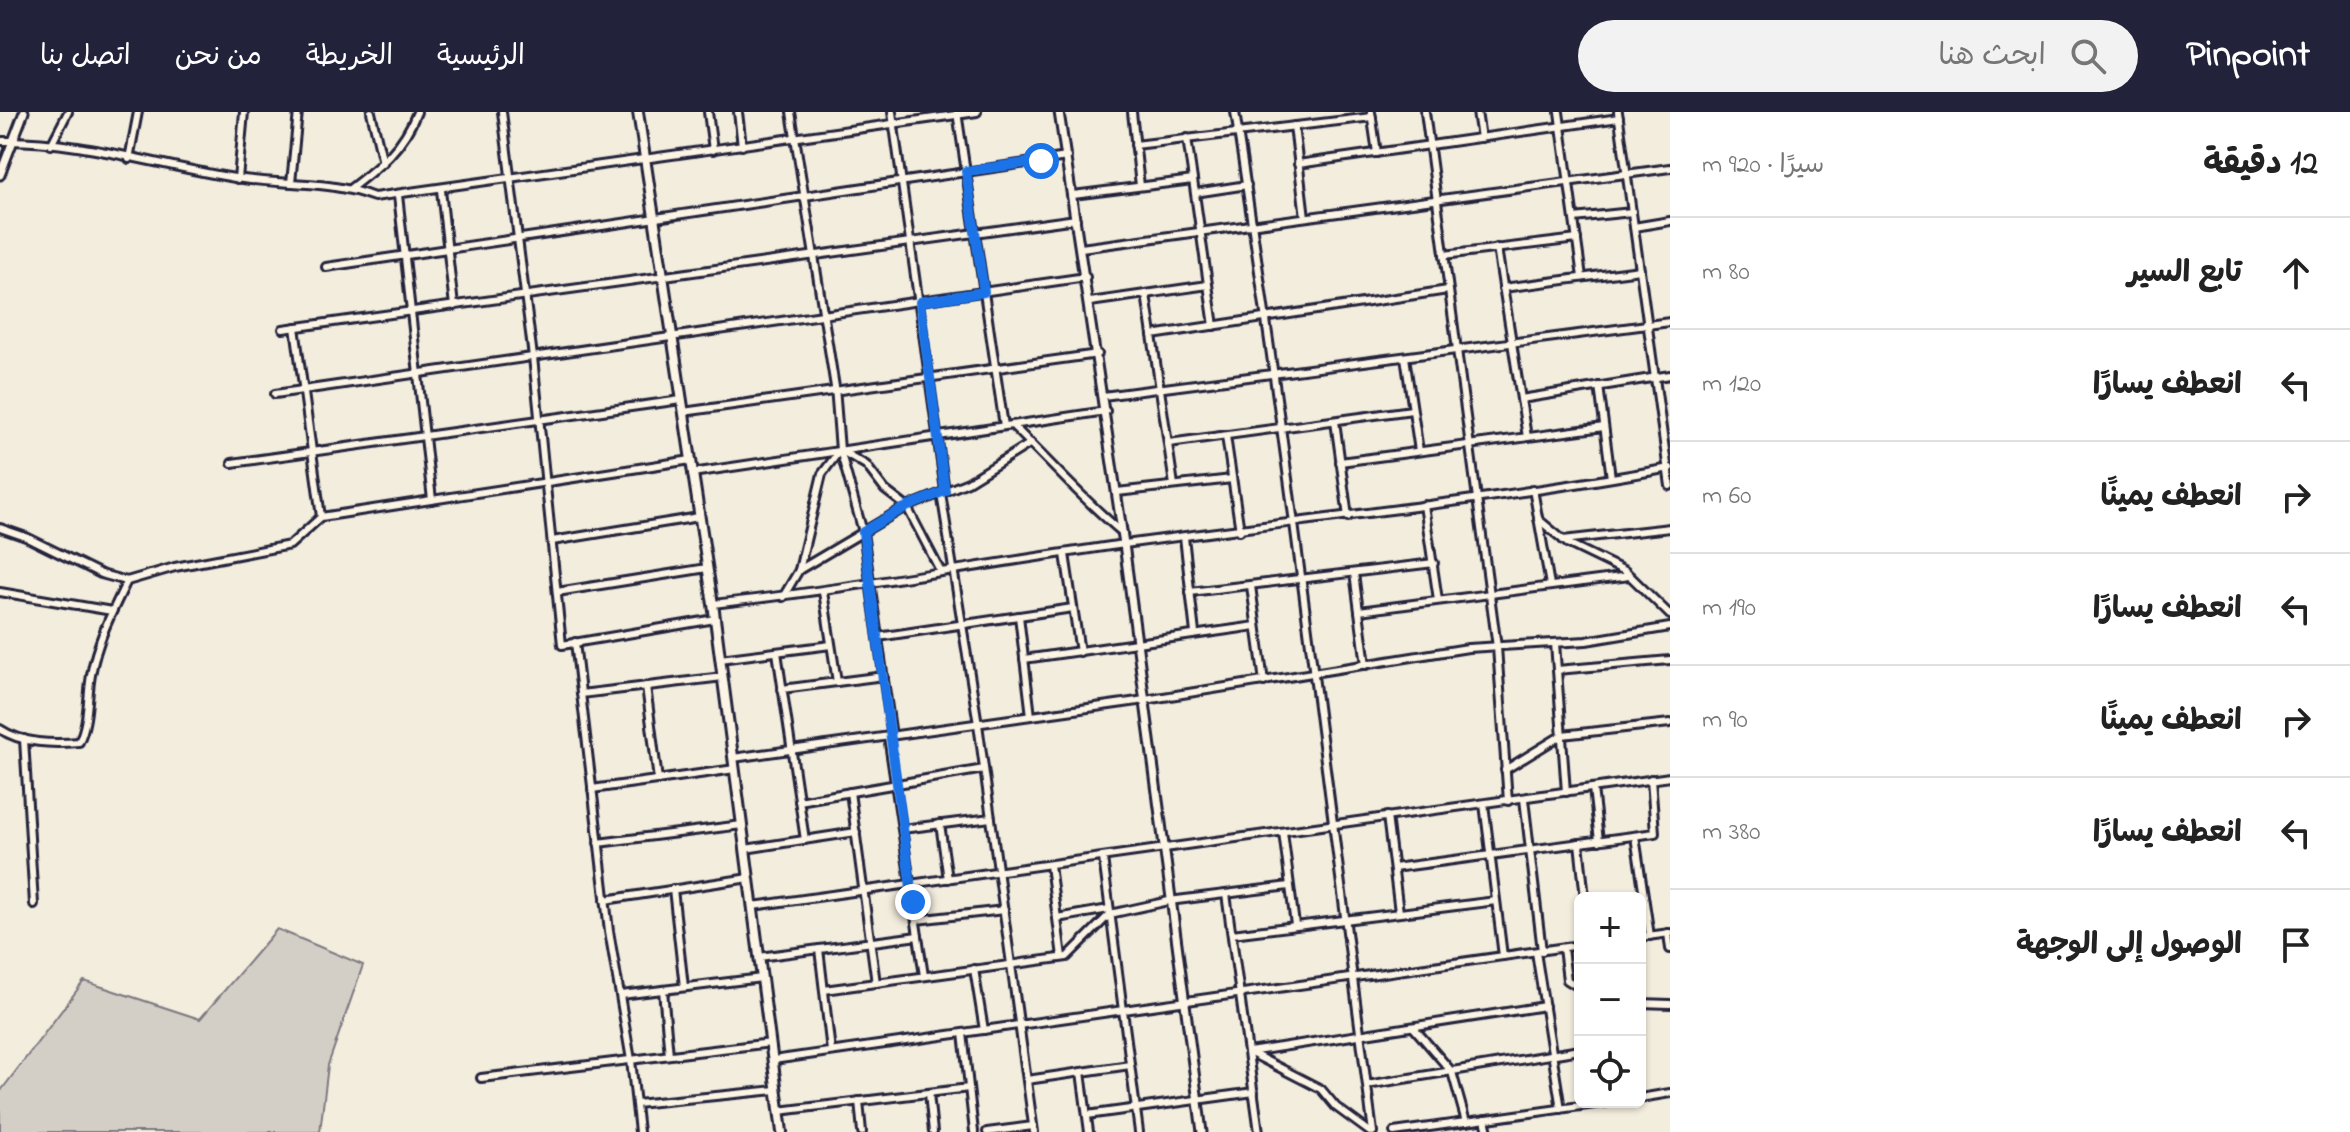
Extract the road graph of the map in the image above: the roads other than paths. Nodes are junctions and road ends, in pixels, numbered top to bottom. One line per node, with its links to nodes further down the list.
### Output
1 (24, 112): 31 (street)
2 (68, 112): 33 (street)
3 (138, 112): 40 (street)
4 (244, 112): 48 (street)
5 (298, 112): 53 (street)
6 (371, 112): 42 (street)
7 (417, 112): 42 (street)
8 (502, 112): 49 (street)
9 (638, 112): 41 (main road)
10 (708, 112): 37 (street)
11 (738, 112): 35 (street)
12 (791, 112): 28 (street)
13 (892, 112): 24 (street)
14 (977, 112): 21 (street)
15 (1059, 112): 39 (street)
16 (1132, 112): 34 (street)
17 (1235, 112): 27 (street)
18 (1425, 112): 36 (street)
19 (1477, 112): 30 (street)
20 (1559, 112): 26 (street)
21 (957, 113): 24 (street); 45 (street)
22 (1372, 114): 25 (street); 38 (street)
23 (1618, 115): 26 (street); 46 (street)
24 (893, 123): 28 (street); 51 (street)
25 (1294, 126): 27 (street); 43 (street)
26 (1561, 126): 30 (street); 52 (street)
27 (1239, 133): 29 (street); 54 (street)
28 (795, 138): 35 (street); 59 (street)
29 (1187, 138): 34 (street); 50 (street)
30 (1481, 138): 36 (street)
31 (15, 140): 32 (street); 33 (street); 47 (street)
32 (0, 141)
33 (51, 145): 40 (street)
34 (1135, 145): 55 (street)
35 (742, 146): 37 (street)
36 (1429, 146): 38 (street); 62 (street)
37 (713, 150): 41 (street)
38 (1377, 153): 43 (street)
39 (1067, 157): 45 (street); 61 (street)
40 (129, 159): 48 (street)
41 (644, 161): 49 (street); 65 (main road)
42 (383, 163): 56 (street)
43 (1298, 164): 64 (street)
44 (1670, 168): 46 (street)
45 (966, 171): 51 (street); 72 (street)
46 (1628, 174): 52 (street); 63 (street)
47 (0, 175)
48 (238, 179): 53 (street)
49 (511, 180): 57 (street); 73 (street)
50 (1193, 180): 55 (street); 58 (street)
51 (899, 181): 59 (street); 75 (street)
52 (1569, 182): 62 (street); 66 (street)
53 (291, 183): 56 (street)
54 (1247, 185): 58 (street); 69 (street)
55 (1140, 186): 61 (street)
56 (351, 188): 60 (street)
57 (441, 190): 60 (street); 78 (street)
58 (1195, 193): 71 (street)
59 (805, 194): 65 (street); 80 (street)
60 (398, 195): 79 (street)
61 (1073, 195): 67 (street)
62 (1437, 200): 64 (street); 81 (street)
63 (1632, 212): 66 (street); 70 (street)
64 (1305, 217): 69 (street)
65 (653, 218): 73 (street); 86 (main road)
66 (1574, 218): 74 (street)
67 (1076, 219): 72 (street); 76 (street)
68 (1670, 221): 70 (street)
69 (1253, 224): 71 (street); 98 (street)
70 (1634, 227): 83 (street)
71 (1200, 232): 76 (street); 87 (street)
72 (975, 233): 75 (street); 90 (street)
73 (518, 238): 78 (street); 92 (street)
74 (1577, 239): 77 (street); 85 (street)
75 (909, 242): 80 (street); 93 (street)
76 (1081, 248): 84 (street)
77 (1497, 248): 81 (street); 88 (street)
78 (448, 249): 79 (street); 95 (street)
79 (404, 255): 82 (street); 96 (street)
80 (814, 255): 86 (street); 97 (street)
81 (1444, 255): 89 (street)
82 (326, 267)
83 (1640, 270): 85 (street); 100 (street)
84 (1086, 277): 90 (street); 94 (street)
85 (1582, 277): 88 (street)
86 (662, 278): 92 (street); 105 (main road)
87 (1208, 285): 91 (street); 101 (street)
88 (1503, 288): 106 (street)
89 (1448, 290): 98 (street); 107 (street)
90 (984, 292): 93 (street); 111 (street)
91 (1146, 294): 94 (street); 104 (street)
92 (525, 296): 95 (street); 109 (street)
93 (920, 302): 97 (street); 116 (street)
94 (1090, 302): 108 (street)
95 (454, 306): 96 (street)
96 (410, 311): 102 (street); 112 (street)
97 (824, 316): 105 (street); 120 (street)
98 (1264, 319): 101 (street); 113 (street)
99 (1670, 322): 100 (street)
100 (1647, 325): 106 (street); 115 (street)
101 (1214, 326): 104 (street)
102 (295, 327): 103 (street); 119 (street)
103 (283, 329)
104 (1152, 335): 118 (street)
105 (671, 338): 109 (street); 124 (main road)
106 (1512, 343): 107 (street); 123 (street)
107 (1455, 350): 110 (street); 139 (street)
108 (1098, 354): 111 (street); 122 (street)
109 (533, 357): 112 (street); 128 (street)
110 (1405, 357): 113 (street); 125 (street)
111 (995, 369): 116 (street); 130 (street)
112 (417, 373): 119 (street); 133 (street)
113 (1274, 374): 118 (street); 132 (street)
114 (1670, 375): 115 (street)
115 (1654, 377): 117 (street); 146 (street)
116 (930, 378): 120 (street); 135 (street)
117 (1599, 386): 123 (street); 131 (street)
118 (1161, 388): 122 (street); 138 (street)
119 (304, 390): 121 (street); 142 (street)
120 (835, 391): 127 (street); 140 (street)
121 (275, 394)
122 (1103, 396): 126 (street)
123 (1521, 399): 136 (street)
124 (681, 400): 127 (main road); 128 (street)
125 (1412, 410): 129 (street); 141 (street)
126 (1106, 411): 130 (street); 155 (street)
127 (683, 412): 143 (main road)
128 (539, 420): 133 (street); 150 (street)
129 (1335, 421): 132 (street); 144 (street)
130 (1008, 426): 135 (street); 137 (street)
131 (1604, 427): 136 (street); 148 (street)
132 (1282, 428): 134 (street); 164 (street)
133 (424, 436): 142 (street); 157 (street)
134 (1226, 436): 138 (street); 149 (street)
135 (939, 437): 140 (street); 154 (street)
136 (1527, 437): 139 (street)
137 (1031, 443): 154 (street); 169 (street)
138 (1169, 443): 151 (street)
139 (1469, 445): 141 (street); 156 (street)
140 (840, 450): 147 (street); 159 (street); 168 (street); 177 (street)
141 (1419, 451): 144 (street)
142 (312, 452): 145 (street); 160 (street)
143 (691, 460): 147 (main road); 150 (street)
144 (1340, 462): 162 (street)
145 (232, 463)
146 (1669, 468): 148 (street); 152 (street)
147 (692, 473): 161 (main road)
148 (1611, 478): 153 (street)
149 (1232, 479): 151 (street); 167 (street)
150 (546, 483): 157 (street); 172 (street)
151 (1174, 485): 155 (street)
152 (1670, 486)
153 (1533, 489): 156 (street); 163 (street)
154 (943, 492): 159 (street); 178 (street)
155 (1117, 492): 169 (street)
156 (1476, 498): 158 (street); 191 (street)
157 (432, 500): 160 (street)
158 (1424, 505): 162 (street); 175 (street)
159 (907, 507): 168 (street); 179 (street)
160 (321, 517): 183 (street)
161 (699, 517): 172 (street); 176 (main road)
162 (1348, 517): 164 (street)
163 (1538, 519): 171 (street); 185 (street)
164 (1297, 524): 167 (street); 182 (street)
165 (0, 528): 183 (street)
166 (1670, 528): 171 (street)
167 (1240, 531): 170 (street)
168 (863, 532): 177 (street); 184 (street)
169 (1123, 533): 173 (street)
170 (1184, 537): 173 (street); 190 (street)
171 (1563, 540): 181 (street)
172 (552, 541): 188 (street)
173 (1124, 544): 174 (street); 207 (street)
174 (1065, 554): 178 (street); 195 (street)
175 (1434, 563): 180 (street); 193 (street)
176 (707, 568): 188 (street); 194 (main road)
177 (799, 570): 192 (street)
178 (955, 570): 179 (street); 201 (street)
179 (941, 572): 184 (street)
180 (1354, 573): 182 (street); 197 (street)
181 (1629, 576): 185 (street); 198 (street)
182 (1303, 580): 186 (street); 218 (street)
183 (127, 581): 196 (street)
184 (871, 584): 189 (street); 205 (street)
185 (1550, 585): 191 (street)
186 (1251, 586): 190 (street); 202 (street)
187 (0, 592): 196 (street)
188 (557, 592): 206 (street)
189 (823, 592): 192 (street); 209 (street)
190 (1190, 592): 204 (street)
191 (1490, 593): 193 (street); 210 (street)
192 (783, 597): 194 (street)
193 (1438, 600): 197 (street)
194 (713, 604): 200 (main road)
195 (1073, 608): 199 (street); 212 (street)
196 (112, 611): 233 (street)
197 (1359, 611): 216 (street)
198 (1670, 615)
199 (1019, 616): 201 (street); 214 (street)
200 (715, 619): 206 (street); 213 (main road)
201 (963, 625): 205 (street); 228 (street)
202 (1256, 626): 204 (street); 222 (street)
203 (1670, 627): 208 (street)
204 (1195, 633): 207 (street)
205 (878, 637): 219 (street)
206 (575, 642): 225 (street)
207 (1138, 643): 212 (street); 226 (street)
208 (1555, 643): 210 (street); 217 (street)
209 (831, 645): 211 (street); 221 (street)
210 (1497, 647): 216 (street); 238 (street)
211 (777, 652): 213 (street); 224 (street)
212 (1080, 652): 214 (street)
213 (720, 659): 220 (main road)
214 (1024, 659): 227 (street)
215 (1670, 660): 217 (street)
216 (1366, 665): 218 (street)
217 (1557, 670): 231 (street)
218 (1312, 674): 222 (street); 254 (street)
219 (884, 676): 221 (street); 232 (street)
220 (723, 677): 223 (street); 235 (main road)
221 (837, 682): 224 (street)
222 (1264, 682): 226 (street)
223 (646, 686): 225 (street); 241 (street)
224 (782, 689): 234 (street)
225 (581, 694): 244 (street)
226 (1145, 700): 227 (street); 265 (street)
227 (1031, 716): 228 (street)
228 (978, 724): 232 (street); 237 (street)
229 (1669, 726): 231 (street)
230 (0, 729): 233 (street)
231 (1562, 735): 238 (street); 246 (street)
232 (890, 736): 234 (street); 242 (street)
233 (24, 739): 283 (street)
234 (791, 750): 235 (street); 248 (street)
235 (733, 758): 236 (main road)
236 (735, 769): 241 (street); 255 (main road)
237 (984, 769): 242 (street); 252 (street)
238 (1505, 770): 249 (street)
239 (1670, 777): 240 (street)
240 (1651, 779): 243 (street); 259 (street)
241 (658, 780): 244 (street)
242 (896, 784): 245 (street); 256 (street)
243 (1593, 788): 246 (street); 261 (street)
244 (592, 789): 262 (street)
245 (850, 792): 248 (street); 257 (street)
246 (1566, 792): 247 (street)
247 (1524, 799): 249 (street); 266 (street)
248 (799, 801): 260 (street)
249 (1508, 801): 250 (street)
250 (1484, 804): 251 (street); 267 (street)
251 (1387, 816): 254 (street); 270 (street)
252 (991, 818): 253 (street); 271 (street)
253 (940, 824): 256 (street); 273 (street)
254 (1332, 824): 258 (street); 289 (street)
255 (742, 825): 262 (street); 264 (main road)
256 (902, 829): 274 (street)
257 (856, 832): 260 (street); 277 (street)
258 (1283, 832): 265 (street); 275 (street)
259 (1635, 836): 261 (street); 296 (street)
260 (805, 840): 264 (street)
261 (1599, 841): 263 (street)
262 (598, 843): 280 (street)
263 (1579, 843): 266 (street); 278 (street)
264 (745, 849): 272 (main road)
265 (1163, 849): 268 (street); 281 (street)
266 (1530, 850): 267 (street); 302 (street)
267 (1491, 855): 270 (street); 282 (street)
268 (1103, 858): 269 (street); 286 (street)
269 (1050, 865): 271 (street); 288 (street)
270 (1394, 868): 287 (street)
271 (999, 873): 273 (street); 285 (street)
272 (749, 878): 276 (street); 284 (main road)
273 (948, 879): 274 (street)
274 (911, 885): 277 (street); 290 (street)
275 (1289, 886): 279 (street); 291 (street)
276 (673, 889): 280 (street); 313 (street)
277 (864, 891): 284 (street); 297 (street)
278 (1584, 892)
279 (1226, 894): 281 (street); 293 (street)
280 (605, 900): 317 (street)
281 (1169, 901): 286 (street); 318 (street)
282 (1496, 901): 287 (street); 303 (street)
283 (34, 904)
284 (753, 906): 304 (main road)
285 (1004, 910): 290 (street); 306 (street)
286 (1110, 911): 288 (street); 305 (street); 322 (street)
287 (1399, 912): 289 (street)
288 (1057, 918): 305 (street)
289 (1345, 918): 291 (street); 310 (street)
290 (916, 920): 294 (street)
291 (1295, 925): 293 (street)
292 (1669, 933): 296 (street); 301 (street)
293 (1232, 934): 316 (street)
294 (918, 936): 297 (street); 308 (street)
295 (1646, 936): 296 (street)
296 (1650, 936)
297 (871, 942): 300 (street); 311 (street)
298 (1574, 946): 299 (street)
299 (1563, 948): 302 (street); 312 (street)
300 (819, 949): 304 (street); 315 (street)
301 (1670, 949)
302 (1539, 951): 303 (street); 321 (street)
303 (1503, 956): 310 (street)
304 (759, 957): 309 (main road)
305 (1062, 957): 306 (street)
306 (1011, 964): 307 (street); 323 (street)
307 (974, 969): 308 (street); 325 (street)
308 (924, 976): 311 (street)
309 (762, 978): 313 (street); 328 (main road)
310 (1353, 978): 316 (street); 327 (street)
311 (876, 983): 315 (street)
312 (1574, 984)
313 (684, 987): 314 (street)
314 (663, 990): 317 (street); 332 (street)
315 (824, 990): 329 (street)
316 (1241, 993): 318 (street); 331 (street)
317 (621, 995): 334 (street)
318 (1186, 1001): 322 (street); 348 (street)
319 (1646, 1003): 320 (street)
320 (1670, 1004)
321 (1545, 1006): 324 (street); 333 (street)
322 (1122, 1010): 323 (street); 336 (street)
323 (1020, 1025): 325 (street); 340 (street)
324 (1414, 1028): 327 (street); 338 (street)
325 (984, 1030): 326 (street)
326 (963, 1033): 329 (street); 342 (street)
327 (1361, 1037): 331 (street); 341 (street)
328 (771, 1043): 332 (street); 335 (main road)
329 (831, 1051): 335 (street)
330 (1574, 1051): 333 (street)
331 (1249, 1052): 344 (street); 370 (street)
332 (669, 1055): 334 (street)
333 (1553, 1056): 338 (street); 353 (street)
334 (631, 1060): 339 (street); 350 (street)
335 (773, 1060): 343 (main road)
336 (1130, 1065): 337 (street); 352 (street)
337 (1081, 1072): 340 (street); 355 (street)
338 (1452, 1072): 341 (street); 357 (street)
339 (481, 1078)
340 (1027, 1080): 358 (street)
341 (1367, 1085): 370 (street)
342 (969, 1088): 345 (street); 364 (street)
343 (776, 1090): 350 (street); 354 (main road)
344 (1254, 1092): 348 (street); 369 (street)
345 (929, 1093): 349 (street); 363 (street)
346 (1670, 1093): 347 (street)
347 (1646, 1097)
348 (1198, 1099): 352 (street); 368 (street)
349 (859, 1101): 354 (street); 362 (street)
350 (636, 1104): 360 (street)
351 (1574, 1107): 353 (street)
352 (1136, 1108): 355 (street); 367 (street)
353 (1561, 1109): 356 (street)
354 (779, 1111): 361 (main road)
355 (1087, 1115): 366 (street)
356 (1485, 1119): 357 (street); 372 (street)
357 (1466, 1122): 359 (street)
358 (1033, 1129): 365 (street)
359 (1426, 1130): 371 (street)
360 (639, 1132)
361 (782, 1132)
362 (862, 1132)
363 (933, 1132)
364 (974, 1132)
365 (987, 1132)
366 (1089, 1132)
367 (1139, 1132)
368 (1202, 1132)
369 (1259, 1132)
370 (1372, 1132)
371 (1394, 1132)
372 (1488, 1132)

